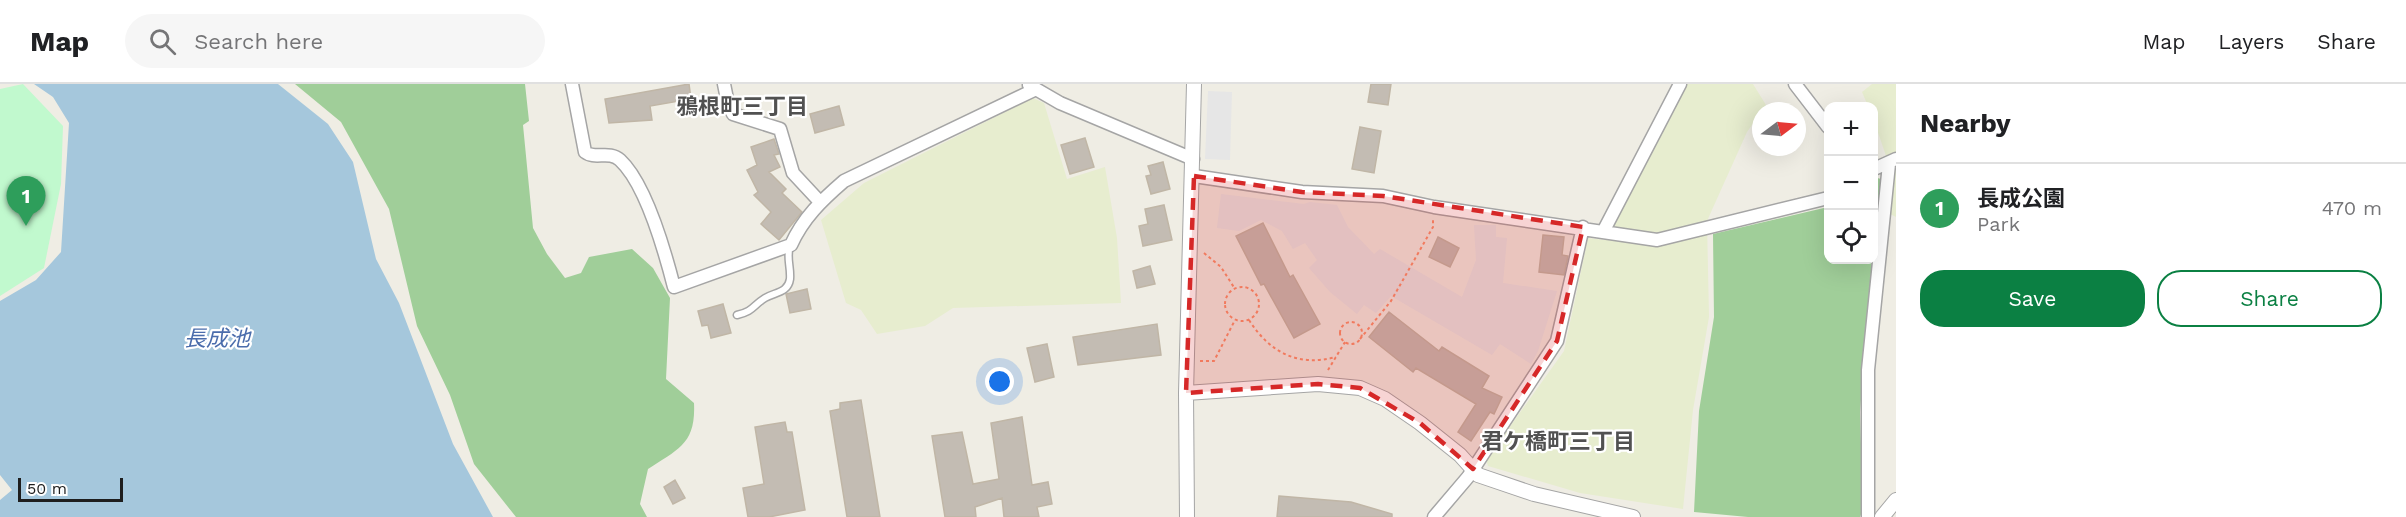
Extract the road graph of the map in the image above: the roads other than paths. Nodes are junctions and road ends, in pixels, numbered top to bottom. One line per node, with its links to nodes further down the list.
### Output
1 (572, 84): 16 (street)
2 (724, 84): 13 (street)
3 (1194, 84): 8 (street)
4 (1680, 84): 15 (street)
5 (1795, 84): 7 (street)
6 (1031, 87): 8 (street); 13 (street)
7 (1824, 122)
8 (1193, 159): 11 (street)
9 (1892, 162): 10 (street); 24 (street)
10 (1878, 168)
11 (1194, 176): 14 (street); 18 (street)
12 (1824, 199): 15 (street)
13 (820, 202): 16 (street)
14 (1584, 227): 15 (street); 19 (street)
15 (1603, 232)
16 (791, 245): 17 (lane)
17 (737, 315)
18 (1186, 393): 19 (street); 21 (street)
19 (1473, 469): 22 (street); 23 (street)
20 (1896, 500): 25 (street)
21 (1187, 517)
22 (1434, 517)
23 (1633, 517)
24 (1868, 517)
25 (1882, 517)

